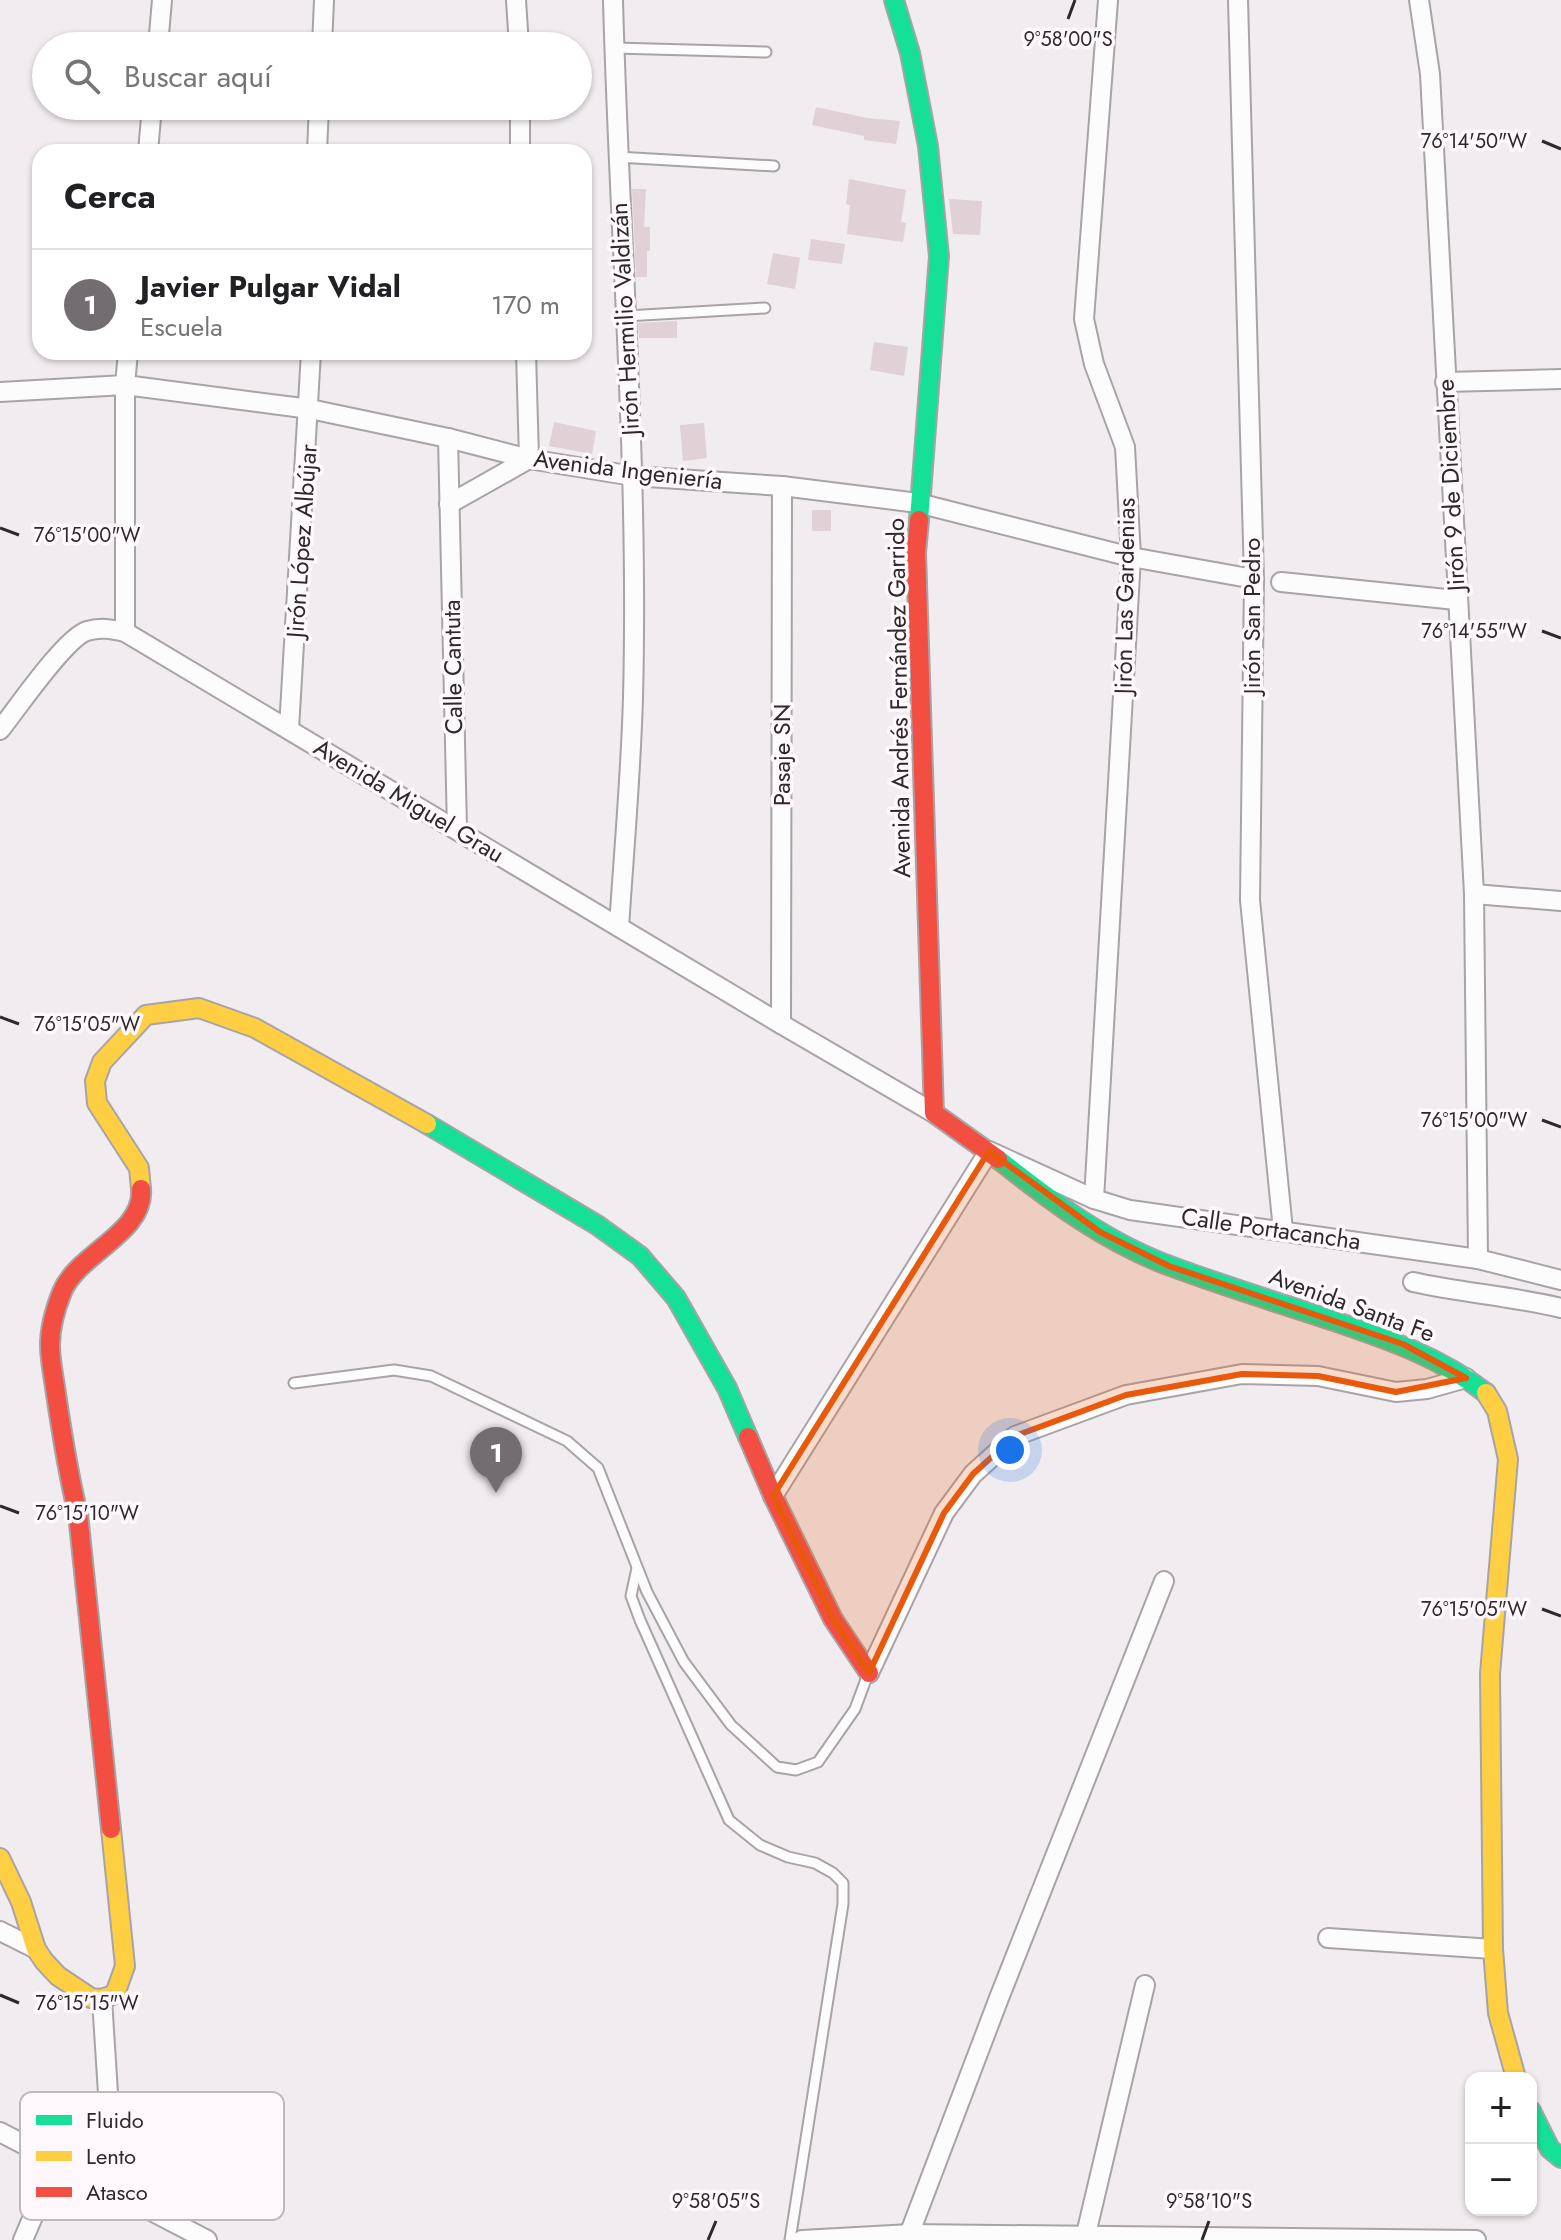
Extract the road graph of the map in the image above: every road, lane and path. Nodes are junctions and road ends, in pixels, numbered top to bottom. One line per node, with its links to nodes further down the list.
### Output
1 (162, 0): 9 (street)
2 (324, 0): 10 (street)
3 (516, 0): 11 (street)
4 (613, 0): 12 (street, Jirón Hermilio Valdizán)
5 (894, 0): 36 (street, Avenida Andrés Fernández Garrido)
6 (1108, 0): 38 (street, Jirón Las Gardenias)
7 (1238, 0): 39 (street, Jirón San Pedro)
8 (1419, 0): 28 (street, Jirón 9 de Diciembre)
9 (159, 32)
10 (323, 32)
11 (518, 32)
12 (614, 48): 13 (lane); 20 (street, Jirón Hermilio Valdizán)
13 (766, 52)
14 (151, 120): 17 (street)
15 (318, 120): 18 (street)
16 (520, 120): 19 (street)
17 (149, 144)
18 (317, 144)
19 (520, 144)
20 (617, 157): 21 (lane); 23 (street, Jirón Hermilio Valdizán)
21 (774, 166)
22 (765, 308): 23 (lane)
23 (626, 316): 34 (street, Jirón Hermilio Valdizán)
24 (127, 360): 29 (street)
25 (311, 360): 31 (street, Jirón López Albújar)
26 (526, 360): 33 (street)
27 (1561, 379): 28 (street)
28 (1445, 382): 41 (street, Jirón 9 de Diciembre)
29 (125, 385): 30 (street, Avenida Ingeniería); 31 (street, Avenida Ingeniería); 42 (street)
30 (0, 392)
31 (310, 409): 32 (street, Avenida Ingeniería); 43 (street, Jirón López Albújar)
32 (448, 438): 33 (street, Avenida Ingeniería); 37 (street, Calle Cantuta)
33 (529, 459): 34 (street, Avenida Ingeniería); 37 (street)
34 (633, 476): 35 (street, Avenida Ingeniería); 48 (street, Jirón Hermilio Valdizán)
35 (782, 486): 36 (street, Avenida Ingeniería); 49 (street, Pasaje SN)
36 (918, 503): 38 (street, Avenida Ingeniería); 50 (street, Avenida Andrés Fernández Garrido)
37 (449, 504): 45 (street, Calle Cantuta)
38 (1131, 557): 39 (street, Avenida Ingeniería); 52 (street, Jirón Las Gardenias)
39 (1254, 579): 53 (street, Jirón San Pedro)
40 (1281, 582): 41 (street)
41 (1456, 600): 46 (street, Jirón 9 de Diciembre)
42 (125, 632): 43 (street, Avenida Miguel Grau); 44 (street)
43 (289, 729): 45 (street, Avenida Miguel Grau)
44 (0, 730)
45 (457, 829): 48 (street, Avenida Miguel Grau)
46 (1474, 894): 47 (street); 54 (street, Jirón 9 de Diciembre)
47 (1561, 901)
48 (619, 927): 49 (street, Avenida Miguel Grau)
49 (781, 1024): 50 (street, Avenida Miguel Grau)
50 (934, 1113): 51 (street, Avenida Santa Fe)
51 (989, 1151): 52 (street, Calle Portacancha); 58 (street, Avenida Santa Fe); 60 (street)
52 (1094, 1199): 53 (street, Calle Portacancha)
53 (1283, 1230): 54 (street, Calle Portacancha)
54 (1478, 1259): 55 (street, Calle Portacancha)
55 (1561, 1280)
56 (1413, 1282): 57 (street)
57 (1561, 1308)
58 (1466, 1378): 63 (street); 68 (street, Avenida Santa Fe)
59 (294, 1383): 61 (lane)
60 (773, 1496): 63 (street); 70 (street)
61 (637, 1568): 63 (lane); 83 (lane)
62 (1164, 1581): 80 (street)
63 (869, 1673)
64 (0, 1858): 67 (street)
65 (0, 1931): 67 (street)
66 (1328, 1938): 68 (street)
67 (36, 1949): 70 (street)
68 (1493, 1949): 71 (street, Avenida Santa Fe)
69 (1145, 1985): 79 (street)
70 (102, 1999): 72 (street)
71 (1514, 2072)
72 (108, 2092)
73 (1537, 2123): 76 (street)
74 (0, 2132): 75 (street)
75 (20, 2142)
76 (1561, 2158)
77 (32, 2220): 81 (street)
78 (170, 2220): 82 (street)
79 (1086, 2234): 80 (street); 85 (street)
80 (909, 2237): 84 (street)
81 (23, 2240)
82 (207, 2240)
83 (790, 2240)
84 (802, 2240)
85 (1476, 2240)

